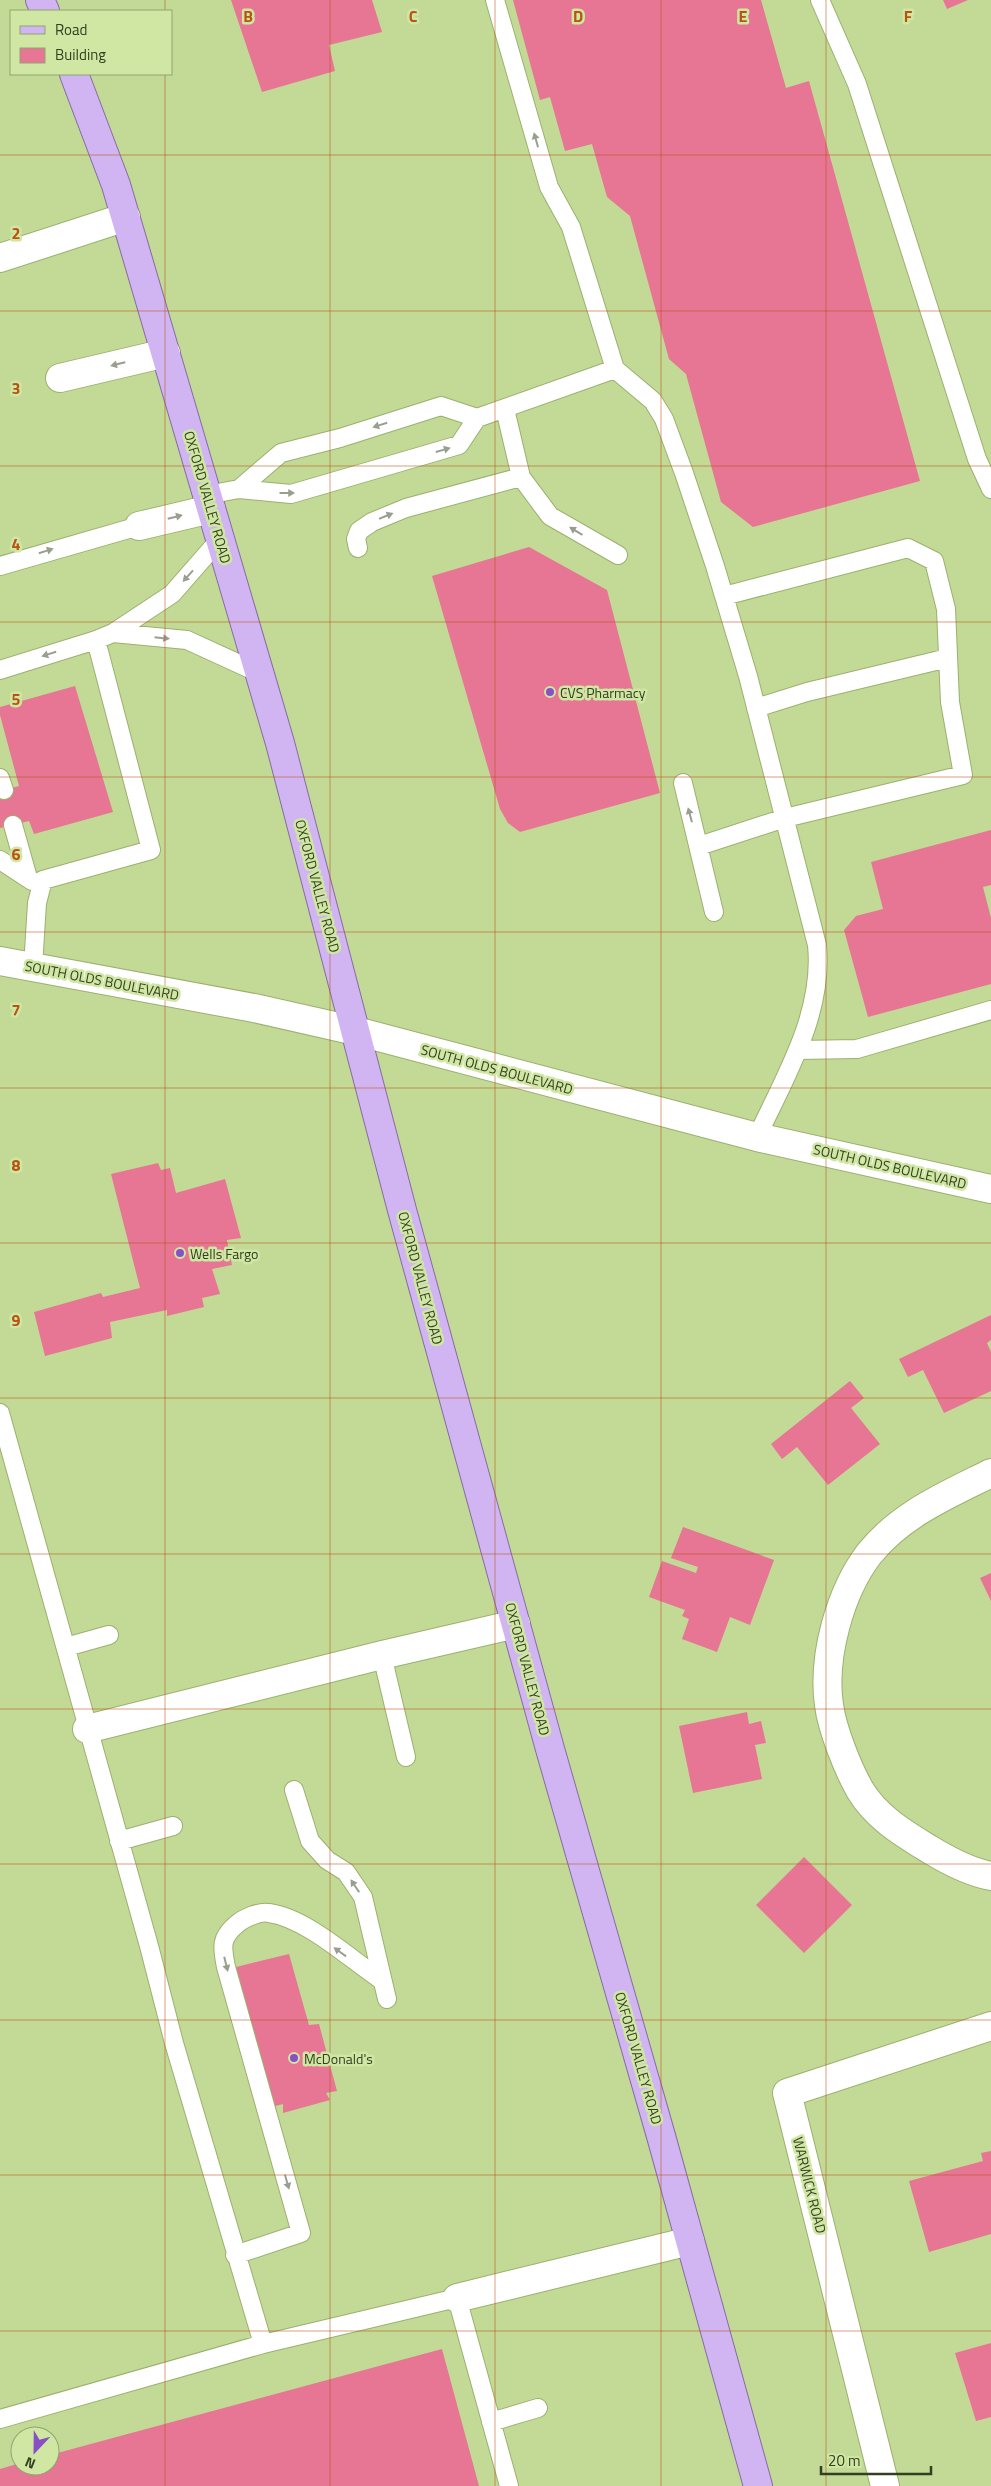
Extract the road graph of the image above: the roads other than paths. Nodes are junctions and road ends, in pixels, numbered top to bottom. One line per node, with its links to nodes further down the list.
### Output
1 (495, 0): 7 (lane, one-way to 1)
2 (820, 0): 13 (lane)
3 (74, 75): 4 (main road, OXFORD VALLEY ROAD)
4 (126, 218): 5 (street); 6 (main road, OXFORD VALLEY ROAD)
5 (0, 258)
6 (166, 353): 8 (street, one-way to 8); 14 (main road, OXFORD VALLEY ROAD)
7 (615, 369): 9 (lane); 20 (lane)
8 (60, 378)
9 (504, 409): 10 (lane); 11 (lane)
10 (477, 418): 12 (lane, one-way to 10); 12 (lane, one-way to 12)
11 (521, 476): 17 (lane, one-way to 11); 18 (lane, one-way to 11)
12 (239, 489): 14 (lane)
13 (991, 489)
14 (209, 502): 15 (street, one-way to 14); 16 (main road, OXFORD VALLEY ROAD)
15 (139, 526): 19 (lane, one-way to 15)
16 (220, 539): 21 (lane, one-way to 21); 25 (main road, OXFORD VALLEY ROAD)
17 (358, 548)
18 (618, 555)
19 (0, 566)
20 (724, 596): 23 (lane); 26 (lane)
21 (113, 633): 22 (lane); 25 (lane, one-way to 25)
22 (96, 640): 24 (lane, one-way to 24); 32 (lane)
23 (948, 658): 26 (lane); 28 (lane)
24 (0, 670)
25 (259, 673): 37 (main road, OXFORD VALLEY ROAD)
26 (756, 708): 28 (lane)
27 (683, 783): 30 (lane, one-way to 27)
28 (785, 818): 30 (lane); 38 (lane)
29 (13, 825): 32 (lane)
30 (699, 846): 33 (lane)
31 (0, 860): 32 (lane)
32 (34, 882): 35 (lane)
33 (714, 912)
34 (0, 961): 35 (street, SOUTH OLDS BOULEVARD)
35 (33, 967): 37 (street, SOUTH OLDS BOULEVARD)
36 (991, 1010): 38 (lane)
37 (356, 1031): 39 (street, SOUTH OLDS BOULEVARD); 43 (main road, OXFORD VALLEY ROAD)
38 (798, 1050): 39 (lane)
39 (757, 1136): 40 (street, SOUTH OLDS BOULEVARD)
40 (991, 1189)
41 (0, 1413): 45 (lane)
42 (991, 1473): 52 (street)
43 (516, 1624): 46 (street); 56 (main road, OXFORD VALLEY ROAD)
44 (109, 1635): 45 (lane)
45 (66, 1647): 47 (lane)
46 (382, 1655): 47 (street); 48 (lane)
47 (87, 1729): 51 (lane)
48 (406, 1757)
49 (294, 1790): 53 (lane, one-way to 49)
50 (173, 1826): 51 (lane)
51 (119, 1841): 57 (lane)
52 (991, 1876)
53 (380, 1979): 54 (lane); 57 (lane, one-way to 57)
54 (386, 1999)
55 (991, 2026): 65 (street, WARWICK ROAD)
56 (690, 2241): 58 (street); 64 (main road, OXFORD VALLEY ROAD)
57 (235, 2254): 59 (lane)
58 (457, 2298): 59 (lane); 62 (lane)
59 (263, 2344): 61 (lane)
60 (538, 2408): 62 (lane)
61 (0, 2419)
62 (491, 2422): 63 (lane)
63 (509, 2486)
64 (758, 2486)
65 (885, 2486)

